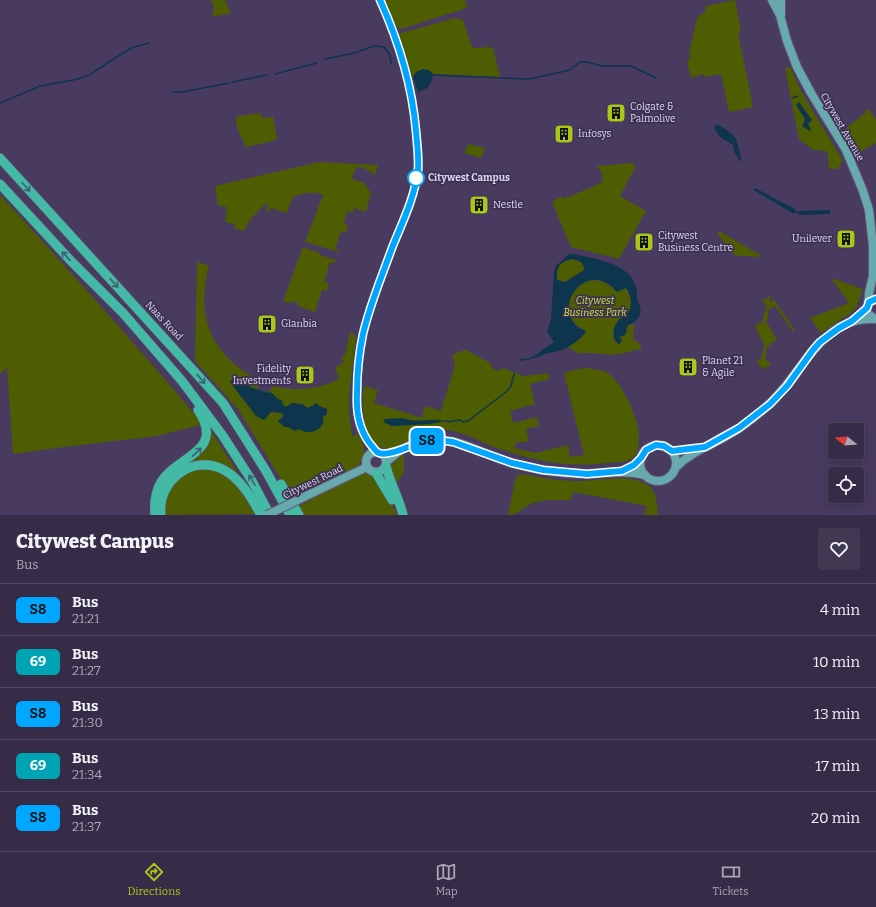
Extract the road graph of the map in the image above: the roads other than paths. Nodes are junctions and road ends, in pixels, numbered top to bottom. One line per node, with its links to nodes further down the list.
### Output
1 (772, 0): 3 (main road, Citywest Avenue)
2 (781, 0): 3 (main road, Citywest Avenue)
3 (780, 15): 6 (main road, Citywest Avenue)
4 (0, 158): 13 (highway, Naas Road, one-way to 13)
5 (0, 184): 10 (highway, one-way to 5)
6 (873, 276): 7 (main road, Citywest Avenue); 9 (main road, Citywest Avenue)
7 (876, 284)
8 (876, 299): 9 (main road)
9 (867, 306): 11 (main road); 12 (main road)
10 (122, 313): 23 (highway, one-way to 10); 26 (highway, one-way to 10)
11 (875, 319): 12 (main road)
12 (852, 321): 14 (main road)
13 (223, 403): 27 (highway, Naas Road); 28 (highway)
14 (705, 447): 15 (main road); 19 (main road)
15 (672, 451): 16 (main road); 19 (main road)
16 (641, 458): 20 (main road); 22 (main road)
17 (385, 460): 18 (main road); 20 (main road); 21 (main road); 30 (highway)
18 (367, 467): 21 (main road); 26 (main road, Citywest Road, bridge)
19 (676, 467): 22 (main road)
20 (622, 471): 22 (main road)
21 (376, 473): 29 (highway)
22 (645, 475)
23 (155, 515)
24 (161, 515): 25 (highway)
25 (261, 515)
26 (269, 515)
27 (290, 515)
28 (299, 515)
29 (397, 515)
30 (403, 515)

